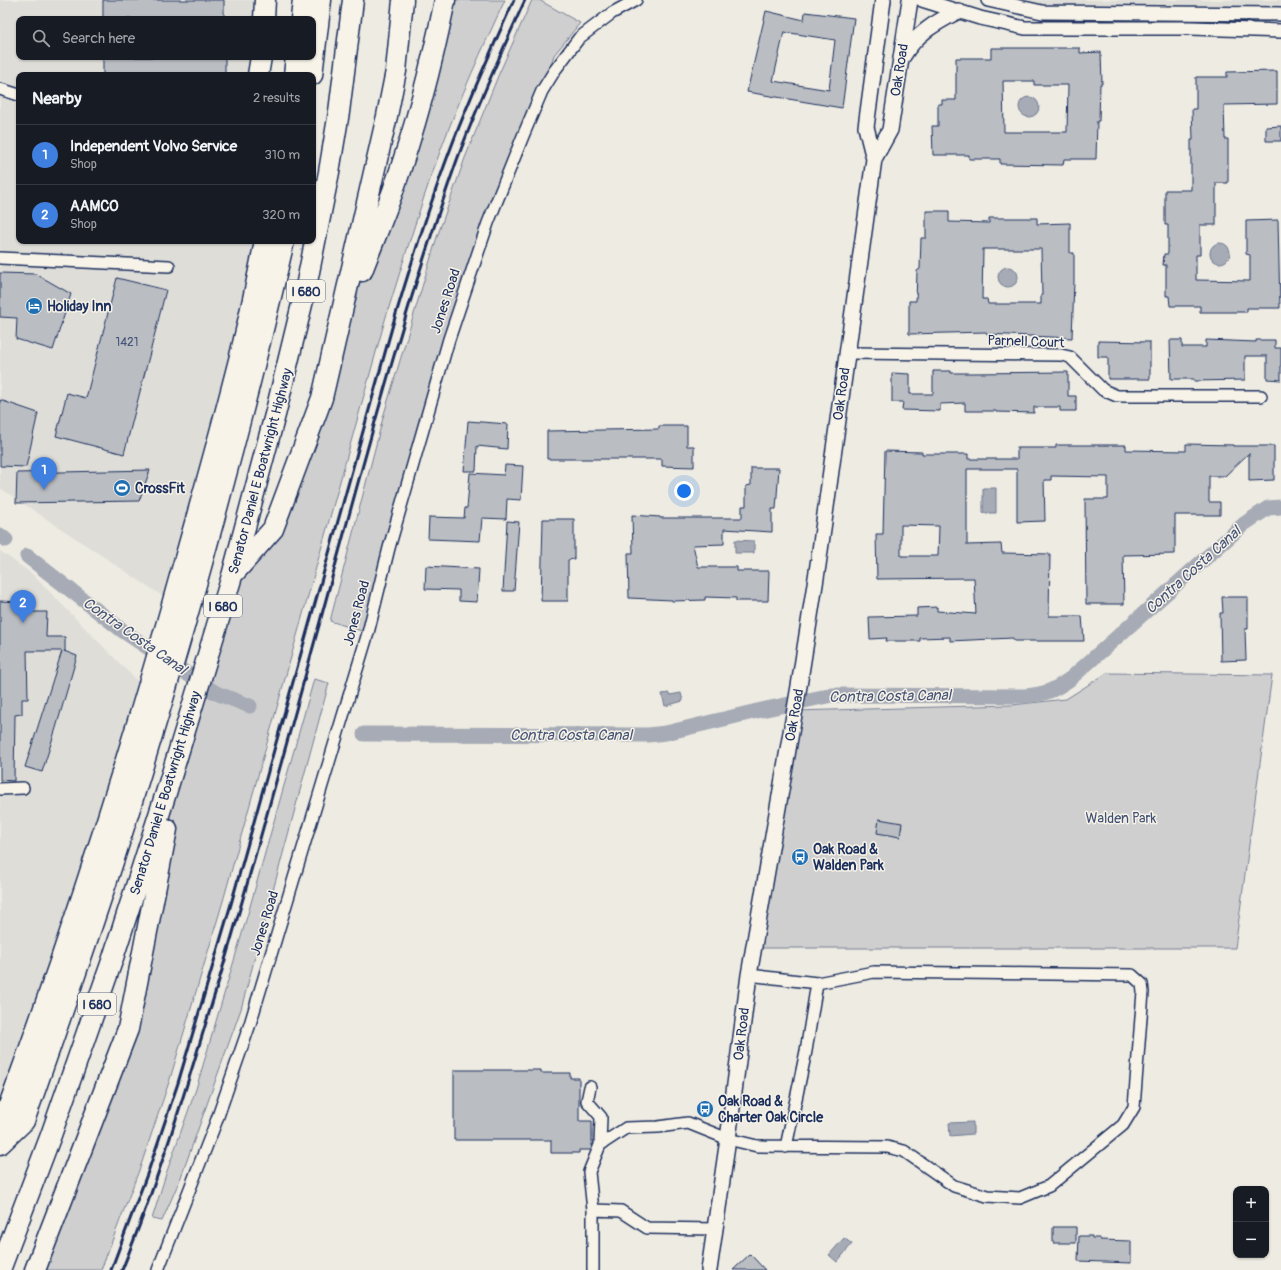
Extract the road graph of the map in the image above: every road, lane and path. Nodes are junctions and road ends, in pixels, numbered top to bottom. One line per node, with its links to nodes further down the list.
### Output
1 (265, 0): 14 (highway)
2 (303, 0): 15 (highway)
3 (321, 0): 17 (highway)
4 (352, 0): 28 (highway, Senator Daniel E Boatwright Highway / I 680)
5 (403, 0): 36 (highway)
6 (444, 0): 36 (highway)
7 (636, 0): 58 (street, Jones Road)
8 (883, 0): 27 (main road, Oak Road)
9 (910, 0): 21 (main road, Oak Road)
10 (922, 0): 12 (street)
11 (988, 0): 13 (street)
12 (958, 11): 16 (street); 21 (main road)
13 (1281, 14)
14 (264, 16)
15 (301, 16)
16 (1281, 31)
17 (316, 42)
18 (260, 60): 22 (highway)
19 (296, 60): 23 (highway)
20 (314, 60): 24 (highway)
21 (901, 61): 27 (main road, Oak Road)
22 (258, 72)
23 (294, 72)
24 (312, 72)
25 (0, 89): 26 (street)
26 (16, 94)
27 (874, 159): 37 (main road, Oak Road)
28 (316, 240)
29 (252, 244): 35 (highway)
30 (264, 244): 35 (highway, I 680)
31 (283, 244): 40 (highway, I 680)
32 (315, 244): 39 (highway, Senator Daniel E Boatwright Highway / I 680)
33 (0, 258): 34 (street)
34 (169, 266)
35 (253, 301): 40 (highway, I 680)
36 (336, 340): 39 (highway)
37 (847, 353): 38 (street, Parnell Court); 44 (main road, Oak Road)
38 (1261, 396)
39 (232, 576): 41 (highway, Senator Daniel E Boatwright Highway / I 680)
40 (156, 692): 46 (highway, I 680); 51 (highway, I 680)
41 (187, 727): 56 (highway, Senator Daniel E Boatwright Highway / I 680); 57 (highway)
42 (23, 788): 43 (street)
43 (0, 789)
44 (748, 975): 45 (street); 50 (main road, Oak Road)
45 (816, 983): 53 (street); 53 (street)
46 (20, 1078): 48 (highway); 49 (highway, I 680)
47 (590, 1086): 52 (street)
48 (0, 1098)
49 (0, 1130)
50 (728, 1139): 52 (street); 53 (street); 55 (main road, Oak Road)
51 (0, 1144)
52 (600, 1145): 54 (street)
53 (786, 1147)
54 (593, 1210): 55 (street); 59 (street)
55 (715, 1229): 60 (main road, Oak Road)
56 (0, 1270)
57 (35, 1270)
58 (158, 1270)
59 (593, 1270)
60 (709, 1270)

